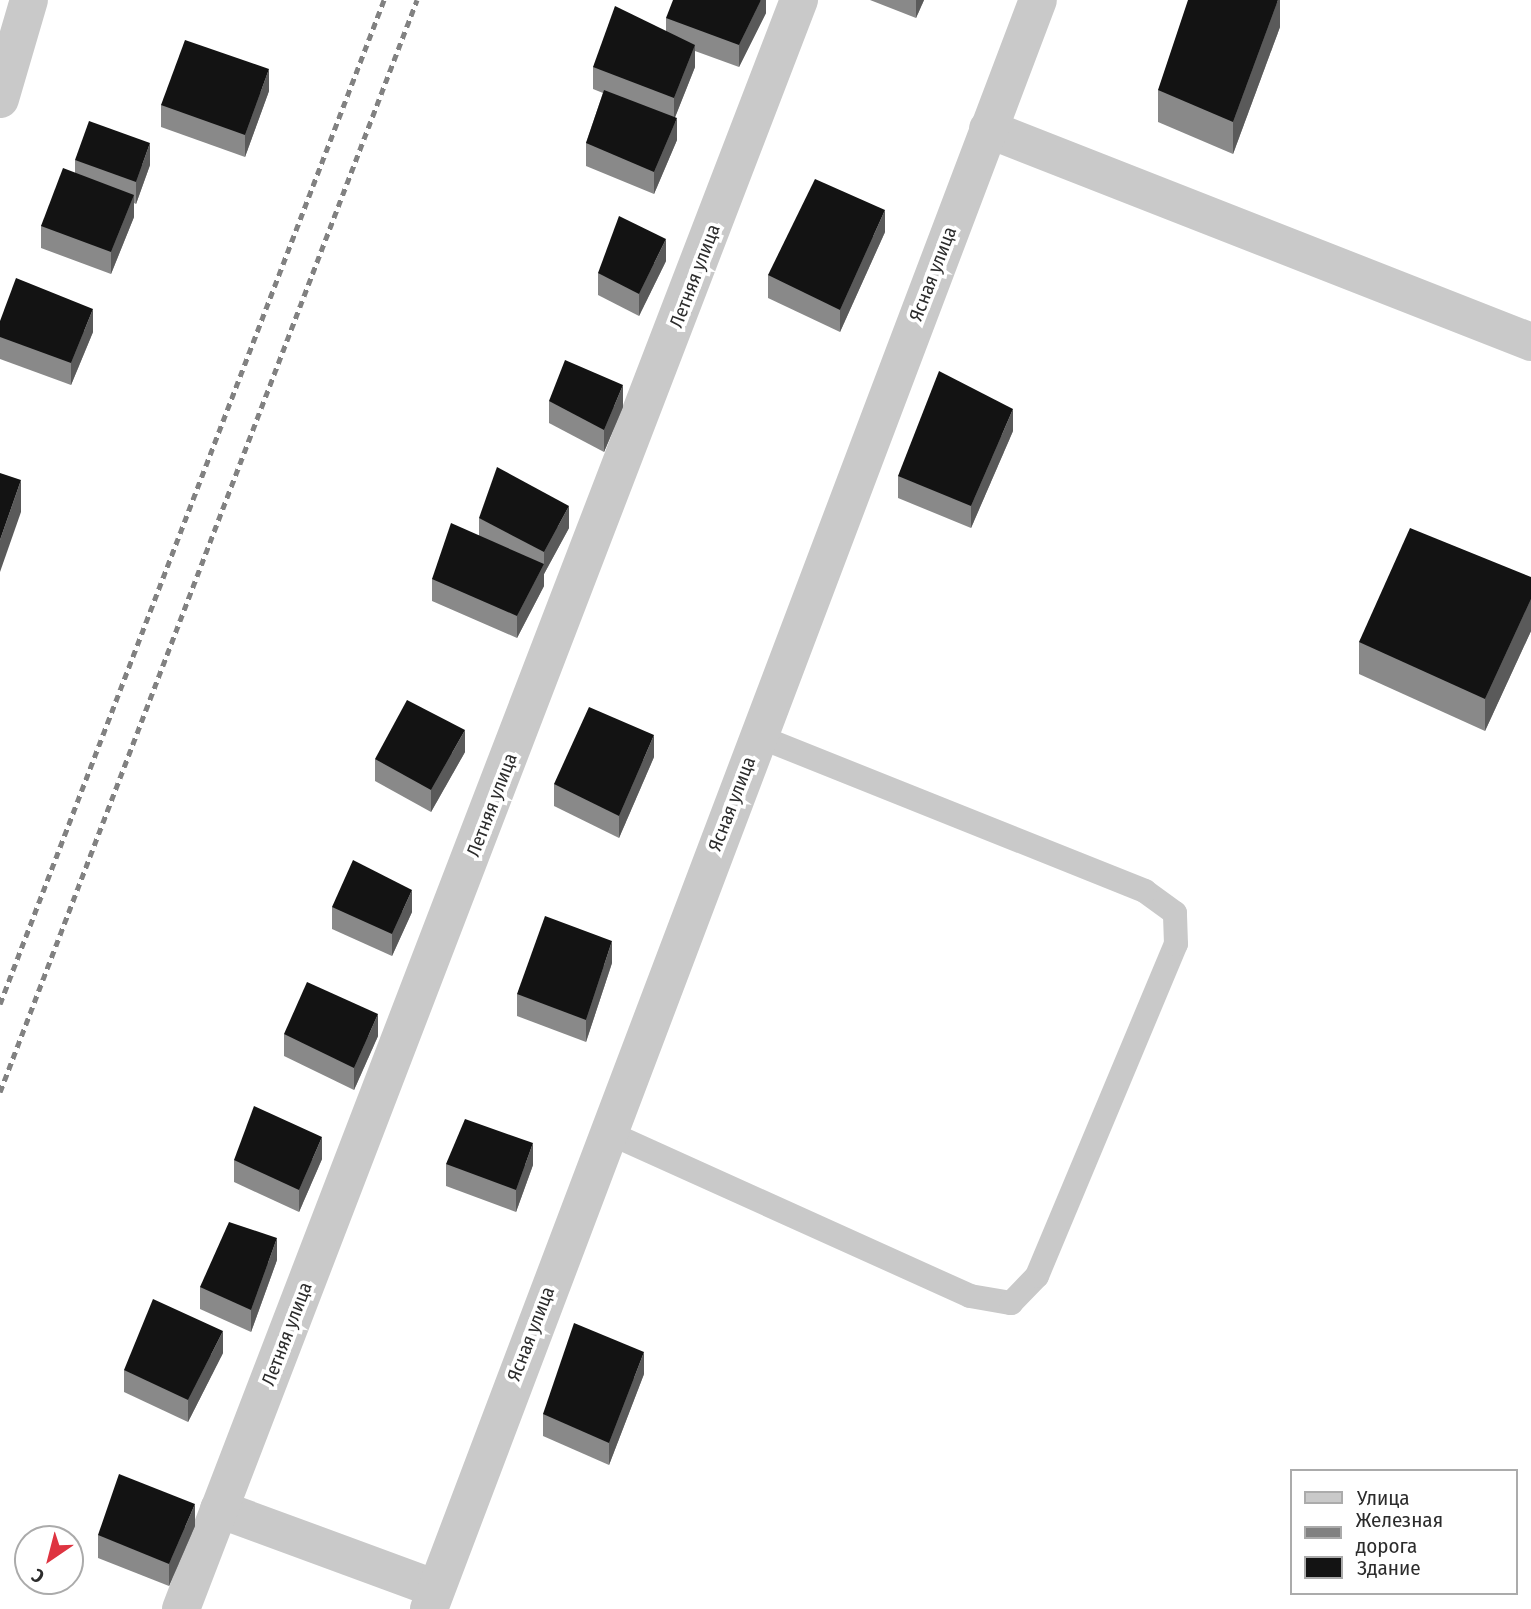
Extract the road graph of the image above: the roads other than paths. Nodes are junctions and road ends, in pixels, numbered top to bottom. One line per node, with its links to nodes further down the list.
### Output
1 (29, 0): 4 (street)
2 (799, 0): 9 (street, Летняя улица)
3 (1038, 0): 5 (street, Ясная улица)
4 (0, 99)
5 (988, 129): 6 (street); 7 (street, Ясная улица)
6 (1531, 342)
7 (758, 736): 8 (street, Ясная улица); 8 (lane)
8 (607, 1132): 10 (street, Ясная улица)
9 (219, 1509): 10 (street); 11 (street, Летняя улица)
10 (433, 1599)
11 (181, 1609)

